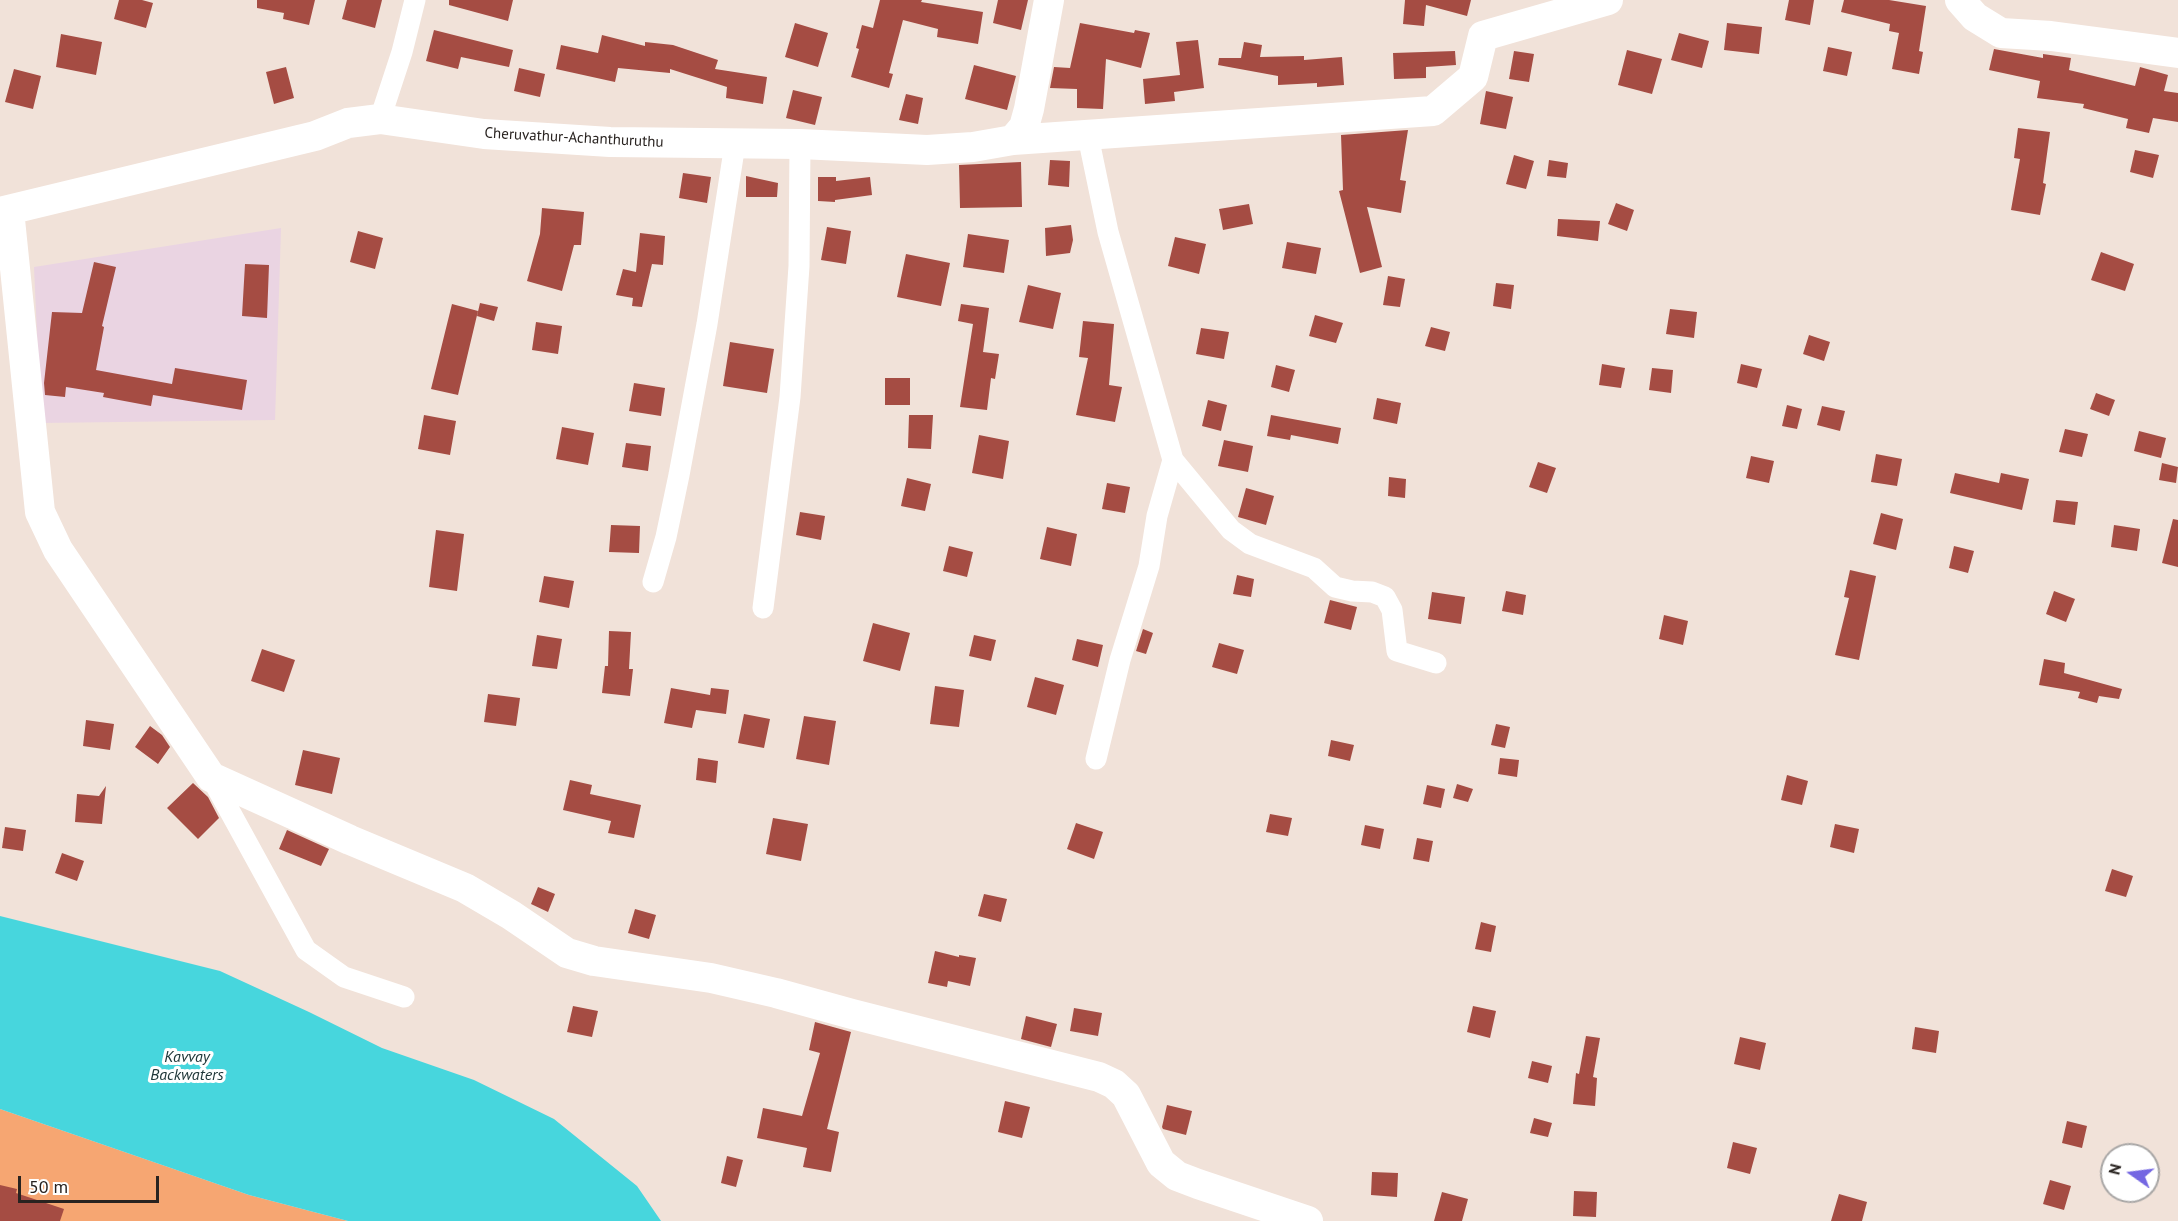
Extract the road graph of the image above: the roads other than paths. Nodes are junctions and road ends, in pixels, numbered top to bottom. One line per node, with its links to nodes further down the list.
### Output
1 (415, 0): 6 (street)
2 (1048, 0): 8 (main road)
3 (1608, 0): 7 (main road, Cheruvathur-Achanthuruthu)
4 (1960, 0): 5 (main road)
5 (2178, 52)
6 (380, 119): 9 (main road, Cheruvathur-Achanthuruthu); 11 (main road, Cheruvathur-Achanthuruthu)
7 (1088, 136): 8 (main road, Cheruvathur-Achanthuruthu); 12 (street)
8 (1013, 140): 10 (main road, Cheruvathur-Achanthuruthu)
9 (735, 144): 10 (main road, Cheruvathur-Achanthuruthu); 13 (street)
10 (800, 144): 14 (street)
11 (4, 211): 17 (main road)
12 (1173, 460): 15 (street); 16 (street)
13 (653, 582)
14 (763, 608)
15 (1436, 663)
16 (1096, 759)
17 (211, 777): 18 (street); 19 (main road)
18 (404, 998)
19 (1308, 1221)

